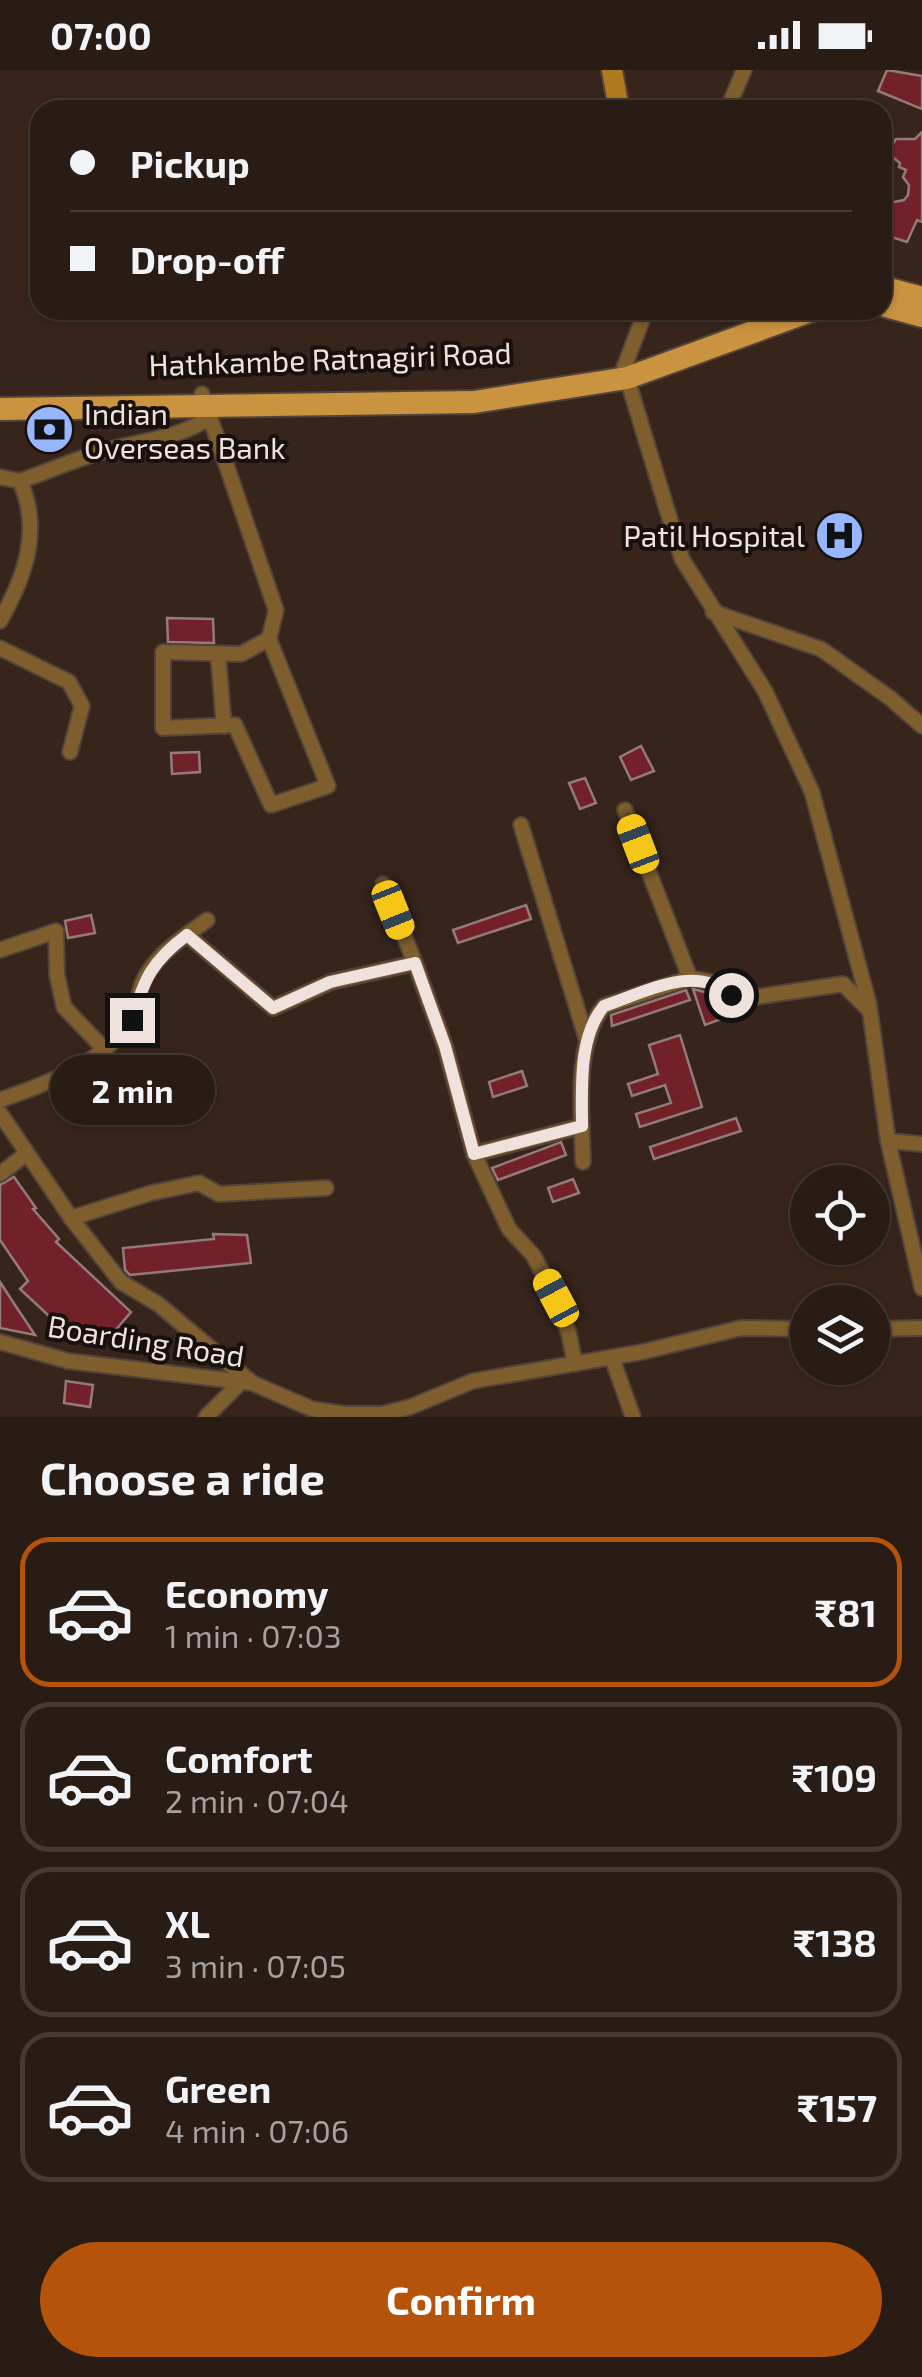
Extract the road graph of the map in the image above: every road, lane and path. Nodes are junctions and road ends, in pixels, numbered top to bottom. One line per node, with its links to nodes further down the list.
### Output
1 (612, 70): 3 (street)
2 (744, 70): 4 (street)
3 (617, 100)
4 (731, 100)
5 (892, 290): 6 (main road)
6 (922, 298)
7 (892, 308): 8 (main road)
8 (922, 316)
9 (643, 320): 12 (street)
10 (746, 320): 12 (main road, Hathkambe Ratnagiri Road)
11 (783, 320): 12 (main road)
12 (626, 373): 14 (main road, Hathkambe Ratnagiri Road); 18 (street)
13 (0, 396): 14 (main road, Hathkambe Ratnagiri Road)
14 (207, 405): 15 (main road); 17 (street); 20 (street)
15 (0, 408)
16 (0, 477): 17 (street)
17 (20, 481): 19 (street)
18 (712, 612): 24 (street); 34 (street)
19 (0, 621)
20 (270, 640): 22 (street); 23 (street)
21 (0, 648): 25 (street)
22 (218, 654): 23 (street); 23 (street)
23 (224, 726)
24 (922, 726)
25 (70, 752)
26 (626, 810): 33 (street)
27 (521, 825): 35 (street)
28 (383, 884): 32 (street)
29 (207, 920): 30 (street)
30 (187, 935): 32 (street); 36 (street)
31 (0, 950): 36 (street)
32 (415, 963): 43 (street)
33 (690, 978): 34 (street); 35 (street)
34 (870, 1010): 40 (street)
35 (588, 1042): 39 (street)
36 (104, 1049): 37 (street)
37 (0, 1100)
38 (0, 1114): 42 (street)
39 (582, 1126): 43 (street); 44 (street)
40 (888, 1140): 41 (street); 48 (street)
41 (922, 1144)
42 (26, 1154): 45 (street); 47 (street)
43 (474, 1154): 54 (street)
44 (583, 1162)
45 (0, 1174)
46 (326, 1188): 47 (street)
47 (71, 1218): 56 (street)
48 (922, 1288)
49 (922, 1328): 51 (street)
50 (790, 1329): 53 (street, Boarding Road)
51 (890, 1329)
52 (0, 1342): 55 (street, Boarding Road)
53 (612, 1358): 54 (street, Boarding Road); 60 (street)
54 (574, 1364): 58 (street, Boarding Road)
55 (224, 1380): 56 (street, Boarding Road); 57 (street)
56 (247, 1382): 57 (street); 58 (street, Boarding Road)
57 (222, 1403): 59 (street)
58 (381, 1416)
59 (206, 1417)
60 (633, 1417)

